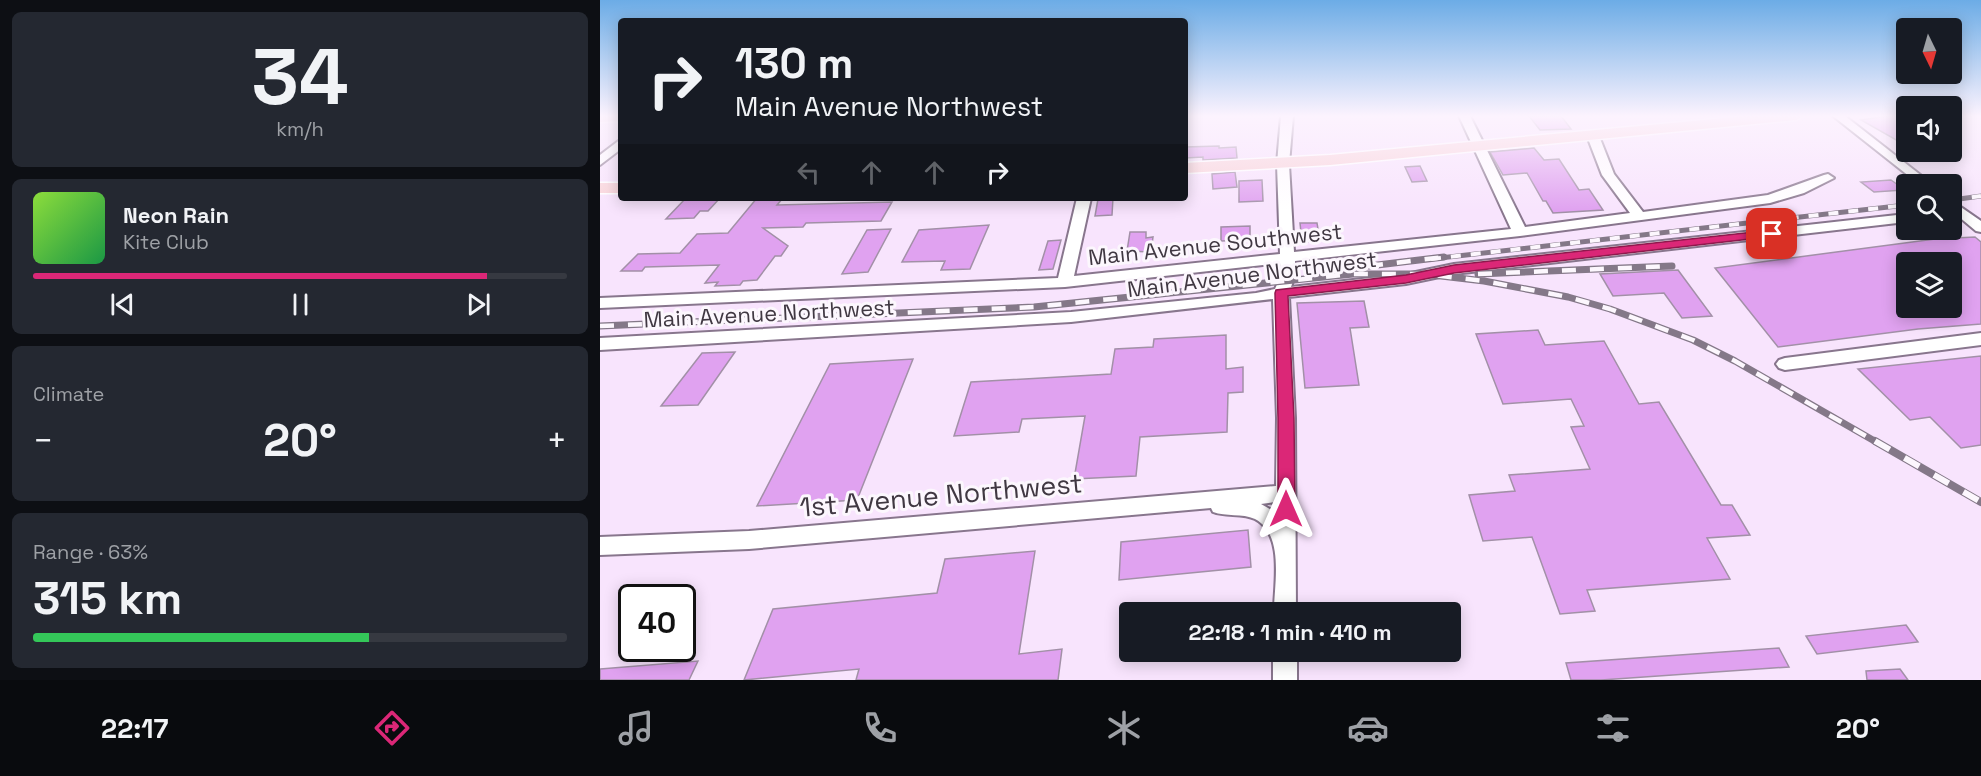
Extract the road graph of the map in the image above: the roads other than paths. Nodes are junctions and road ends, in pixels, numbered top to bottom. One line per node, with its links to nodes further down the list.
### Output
1 (1478, 147): 21 (street)
2 (615, 148): 7 (street)
3 (1284, 148): 8 (street)
4 (1470, 148): 8 (main road)
5 (1598, 148): 17 (street)
6 (1879, 148): 10 (street)
7 (600, 161)
8 (1283, 164): 9 (main road); 22 (street)
9 (1188, 168)
10 (1913, 174)
11 (1828, 178): 17 (street, Main Avenue Southwest)
12 (600, 188): 13 (main road)
13 (618, 188)
14 (1083, 201): 23 (street)
15 (1981, 208): 16 (street)
16 (1962, 209)
17 (1638, 215): 21 (street, Main Avenue Southwest)
18 (1962, 215): 20 (street)
19 (1896, 219): 24 (street, Main Avenue Northwest)
20 (1981, 228)
21 (1520, 232): 22 (street, Main Avenue Southwest)
22 (1288, 256): 23 (street, Main Avenue Southwest); 24 (street)
23 (1065, 282): 25 (street, Main Avenue Southwest)
24 (1281, 293): 27 (street, Main Avenue Northwest); 29 (street)
25 (600, 303)
26 (1981, 339): 28 (street)
27 (600, 344)
28 (1785, 364)
29 (1286, 493): 30 (street, 1st Avenue Northwest); 31 (street)
30 (1178, 502): 31 (street); 32 (street, 1st Avenue Northwest)
31 (1286, 543): 33 (street)
32 (600, 546)
33 (1285, 602)
34 (1285, 662): 35 (street)
35 (1285, 680)

